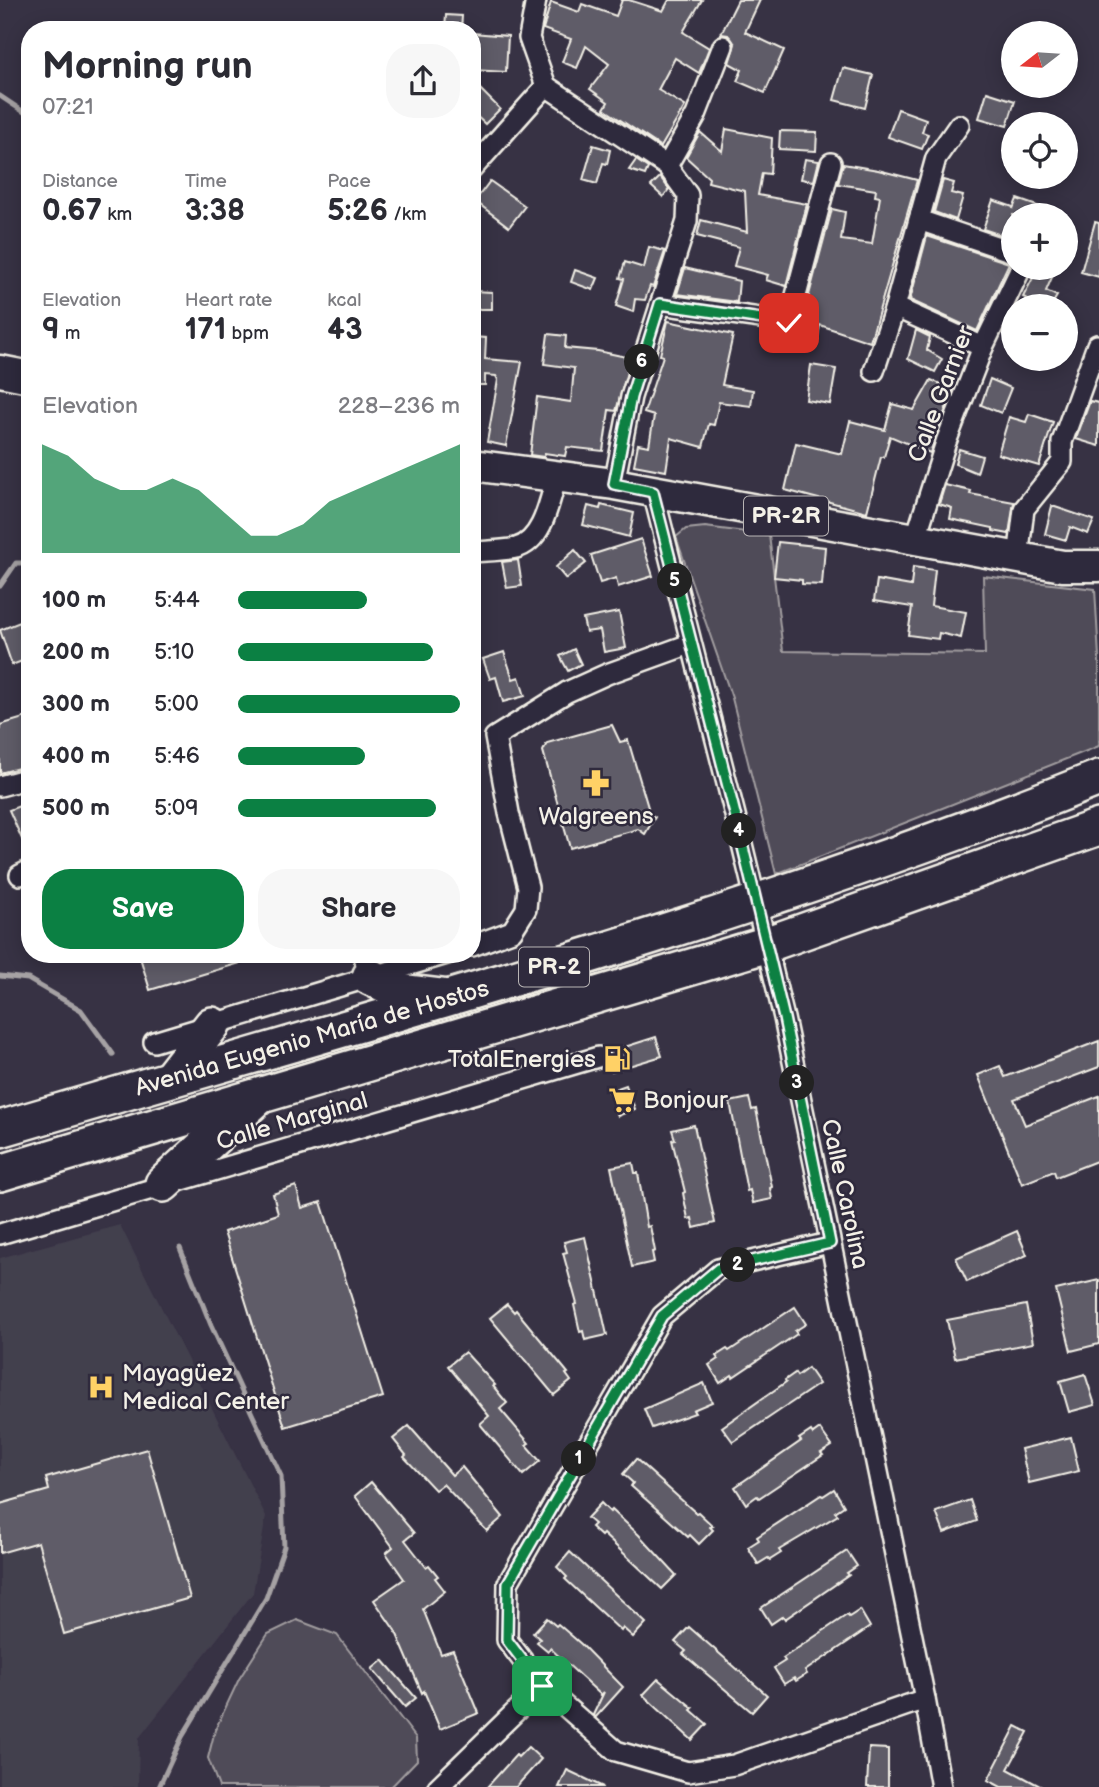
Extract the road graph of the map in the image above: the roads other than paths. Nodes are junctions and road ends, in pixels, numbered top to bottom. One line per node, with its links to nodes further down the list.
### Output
1 (536, 0): 3 (street)
2 (723, 46): 7 (street)
3 (545, 86): 5 (street); 7 (street)
4 (959, 125): 8 (street)
5 (481, 159)
6 (831, 163): 11 (street)
7 (667, 166): 11 (street)
8 (919, 220): 9 (street); 12 (street)
9 (1001, 248)
10 (1015, 280): 14 (street, Calle Garnier)
11 (660, 304): 20 (street)
12 (895, 307): 14 (street); 16 (street)
13 (1097, 345): 24 (street)
14 (983, 347): 22 (street, Calle Garnier)
15 (0, 371): 17 (main road)
16 (874, 371)
17 (21, 375)
18 (481, 466): 19 (main road, PR-2R)
19 (557, 475): 20 (main road, PR-2R); 23 (street)
20 (614, 484): 21 (main road, PR-2R)
21 (653, 492): 22 (main road, PR-2R); 26 (street, Calle Carolina)
22 (915, 540): 24 (main road, PR-2R)
23 (481, 551)
24 (1018, 558): 25 (main road, PR-2R)
25 (1099, 566)
26 (690, 644): 31 (street, Calle Carolina); 32 (street)
27 (1099, 778): 31 (highway, Avenida Eugenio María de Hostos / PR-2)
28 (21, 780): 29 (street)
29 (0, 786)
30 (1099, 827): 33 (highway, Avenida Eugenio María de Hostos / PR-2)
31 (756, 904): 33 (street, Calle Carolina); 35 (highway, Avenida Eugenio María de Hostos / PR-2)
32 (481, 943)
33 (765, 945): 40 (highway, Avenida Eugenio María de Hostos / PR-2); 45 (street, Calle Carolina)
34 (366, 965): 35 (highway); 36 (street)
35 (452, 999): 39 (highway, Avenida Eugenio María de Hostos / PR-2)
36 (212, 1026): 37 (street); 39 (highway)
37 (154, 1042)
38 (598, 1058): 43 (street, Calle Marginal)
39 (170, 1079): 41 (highway, Avenida Eugenio María de Hostos / PR-2)
40 (264, 1092): 42 (highway, Avenida Eugenio María de Hostos / PR-2); 43 (highway)
41 (0, 1129)
42 (0, 1172)
43 (163, 1184): 44 (street, Calle Marginal)
44 (0, 1234)
45 (830, 1243): 46 (street); 47 (street, Calle Carolina)
46 (542, 1686): 47 (street); 48 (street)
47 (925, 1699): 49 (street, Calle Carolina)
48 (438, 1787)
49 (941, 1787)

